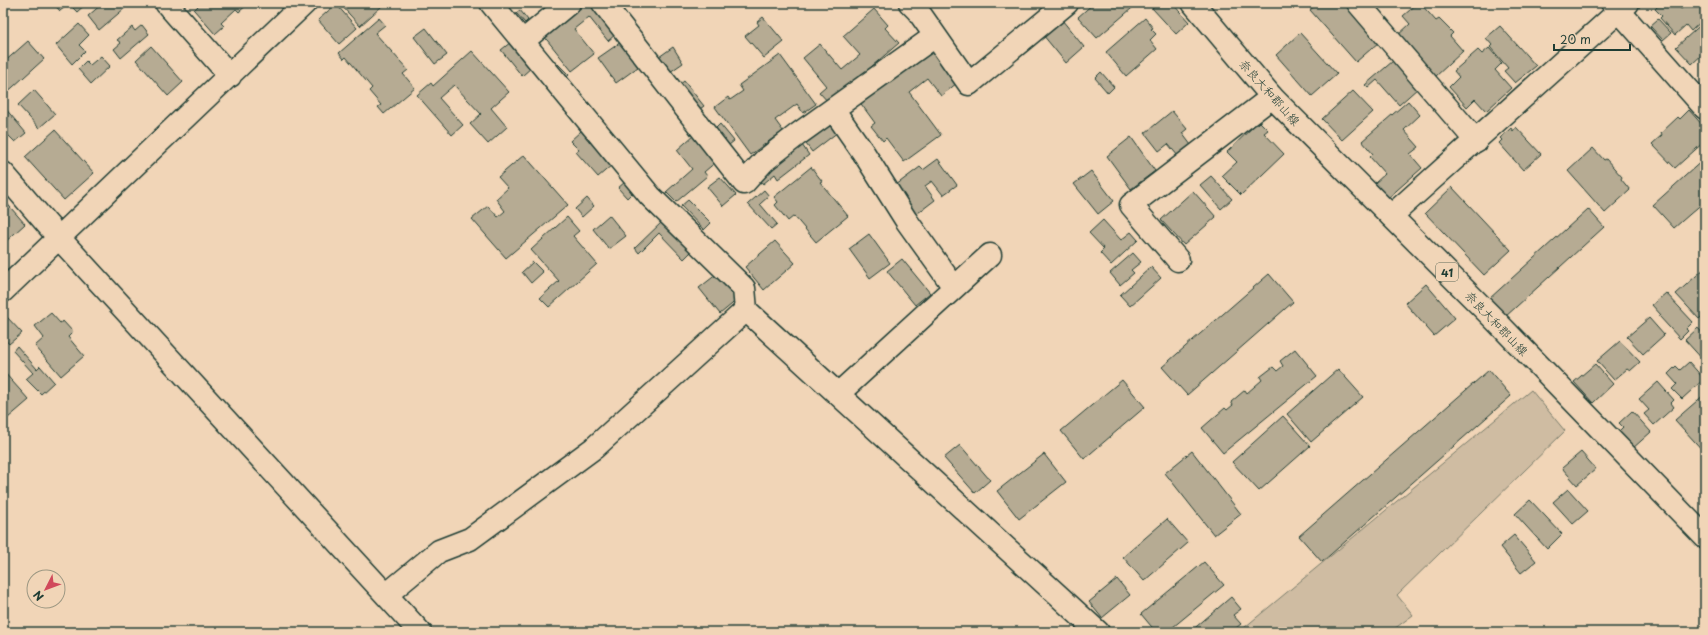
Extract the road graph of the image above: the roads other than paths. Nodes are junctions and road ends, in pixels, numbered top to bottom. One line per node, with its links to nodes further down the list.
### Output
1 (166, 3): 13 (street)
2 (305, 3): 13 (street)
3 (491, 3): 12 (street)
4 (570, 3): 12 (street)
5 (603, 3): 16 (street)
6 (910, 3): 11 (street)
7 (1067, 3): 11 (street)
8 (1193, 3): 14 (street, 奈良大和郡山線 / 41)
9 (1358, 3): 17 (street)
10 (1620, 6): 15 (street); 17 (street)
11 (935, 36): 16 (street)
12 (523, 41): 25 (street)
13 (230, 76): 20 (street)
14 (1272, 97): 19 (street, 奈良大和郡山線 / 41); 22 (street)
15 (1705, 108)
16 (833, 109): 23 (street)
17 (1476, 141): 19 (street)
18 (3, 173): 20 (street)
19 (1391, 216): 27 (street, 奈良大和郡山線 / 41)
20 (59, 238): 24 (street); 28 (street)
21 (990, 255): 23 (street)
22 (1178, 260)
23 (954, 287): 26 (street)
24 (3, 291)
25 (746, 310): 26 (street); 28 (street)
26 (838, 394): 30 (street)
27 (1705, 537)
28 (386, 595): 29 (street)
29 (420, 632)
30 (1098, 632)

